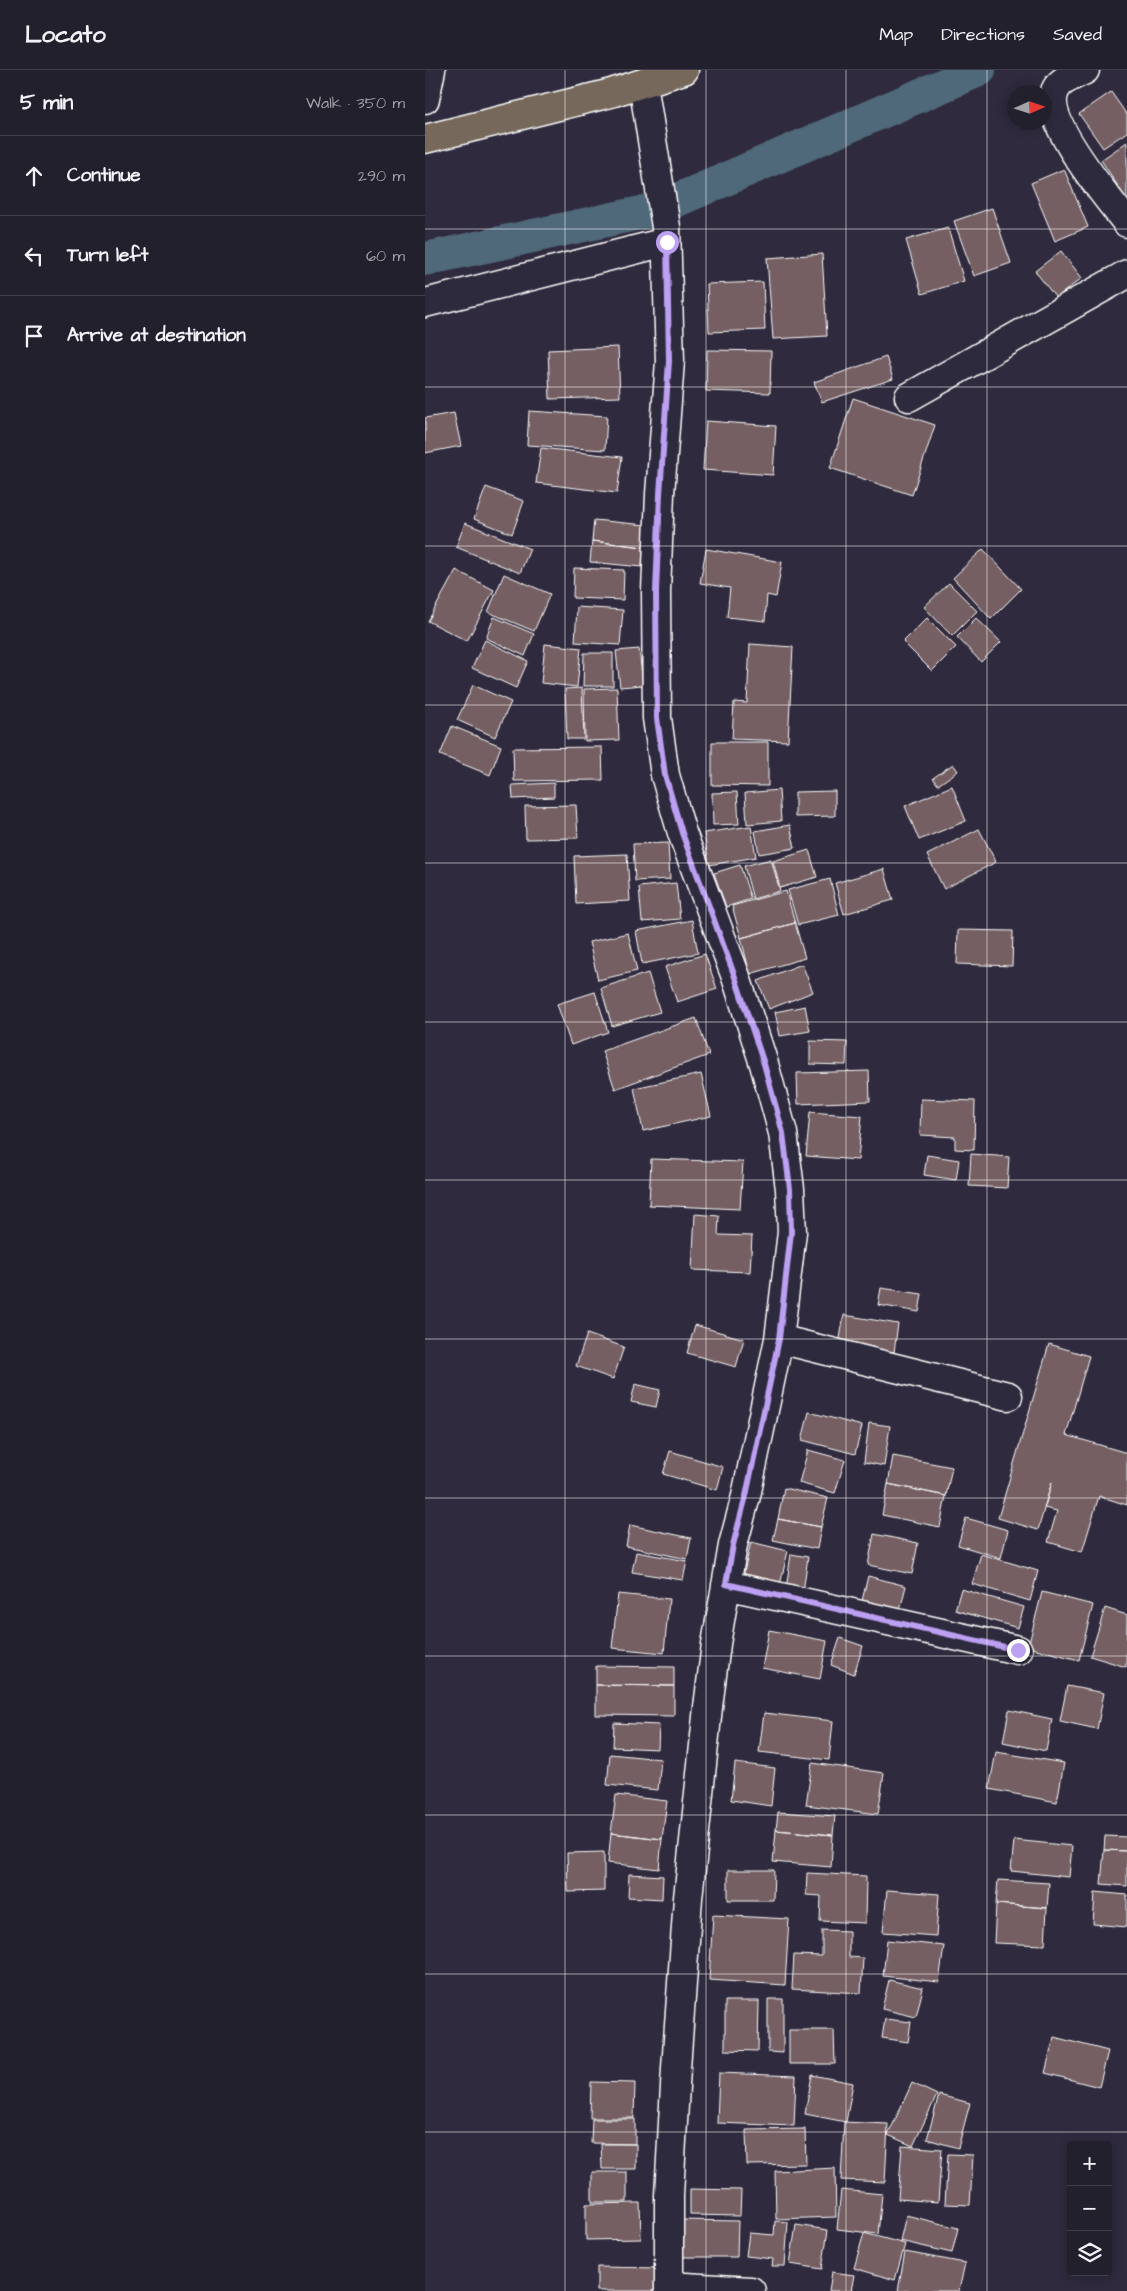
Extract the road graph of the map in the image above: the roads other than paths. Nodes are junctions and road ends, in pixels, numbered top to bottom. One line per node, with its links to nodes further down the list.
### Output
1 (431, 70): 5 (street)
2 (685, 70): 4 (main road)
3 (1085, 70): 7 (street)
4 (643, 84): 6 (main road); 8 (street)
5 (425, 99)
6 (425, 139)
7 (1127, 223)
8 (666, 235): 10 (street); 12 (street)
9 (1127, 274): 11 (street)
10 (425, 303)
11 (909, 397)
12 (779, 1339): 13 (street); 14 (street)
13 (1008, 1396)
14 (726, 1584): 15 (street); 16 (street)
15 (1018, 1650)
16 (669, 2288): 17 (street)
17 (751, 2291)

